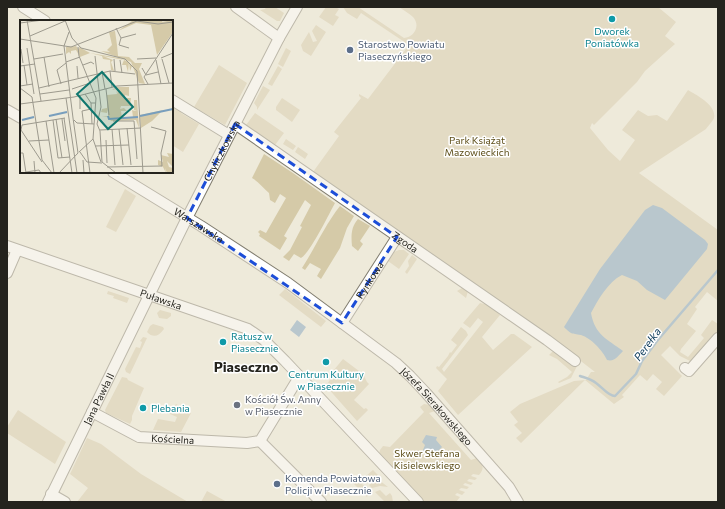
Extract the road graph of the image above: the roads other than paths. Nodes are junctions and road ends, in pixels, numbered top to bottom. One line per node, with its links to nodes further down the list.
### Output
1 (23, 7): 4 (street)
2 (236, 7): 5 (street)
3 (297, 7): 5 (street, Chyliczkowska)
4 (43, 20)
5 (279, 38): 9 (street, Chyliczkowska)
6 (173, 101): 10 (street)
7 (7, 110): 8 (street)
8 (20, 117)
9 (235, 124): 10 (street, Chyliczkowska); 13 (street, Zgoda)
10 (229, 135): 12 (street, Chyliczkowska)
11 (115, 173): 12 (street, Warszawska)
12 (187, 218): 17 (street, Chyliczkowska); 18 (street, Warszawska)
13 (397, 237): 18 (street, Rynkowa); 20 (street, Zgoda)
14 (7, 246): 15 (street, Puławska)
15 (17, 250): 16 (street); 17 (street, Puławska)
16 (7, 273)
17 (149, 295): 22 (street, Puławska); 23 (street, Jana Pawła II)
18 (342, 323): 29 (street, Józefa Sierakowskiego)
19 (718, 338): 21 (street)
20 (575, 361)
21 (685, 368)
22 (299, 377): 24 (street); 28 (street, Puławska)
23 (92, 412): 24 (street, Kościelna); 25 (street, Jana Pawła II)
24 (260, 441): 26 (street)
25 (50, 498): 27 (street)
26 (317, 501)
27 (65, 502)
28 (418, 502)
29 (518, 502)

